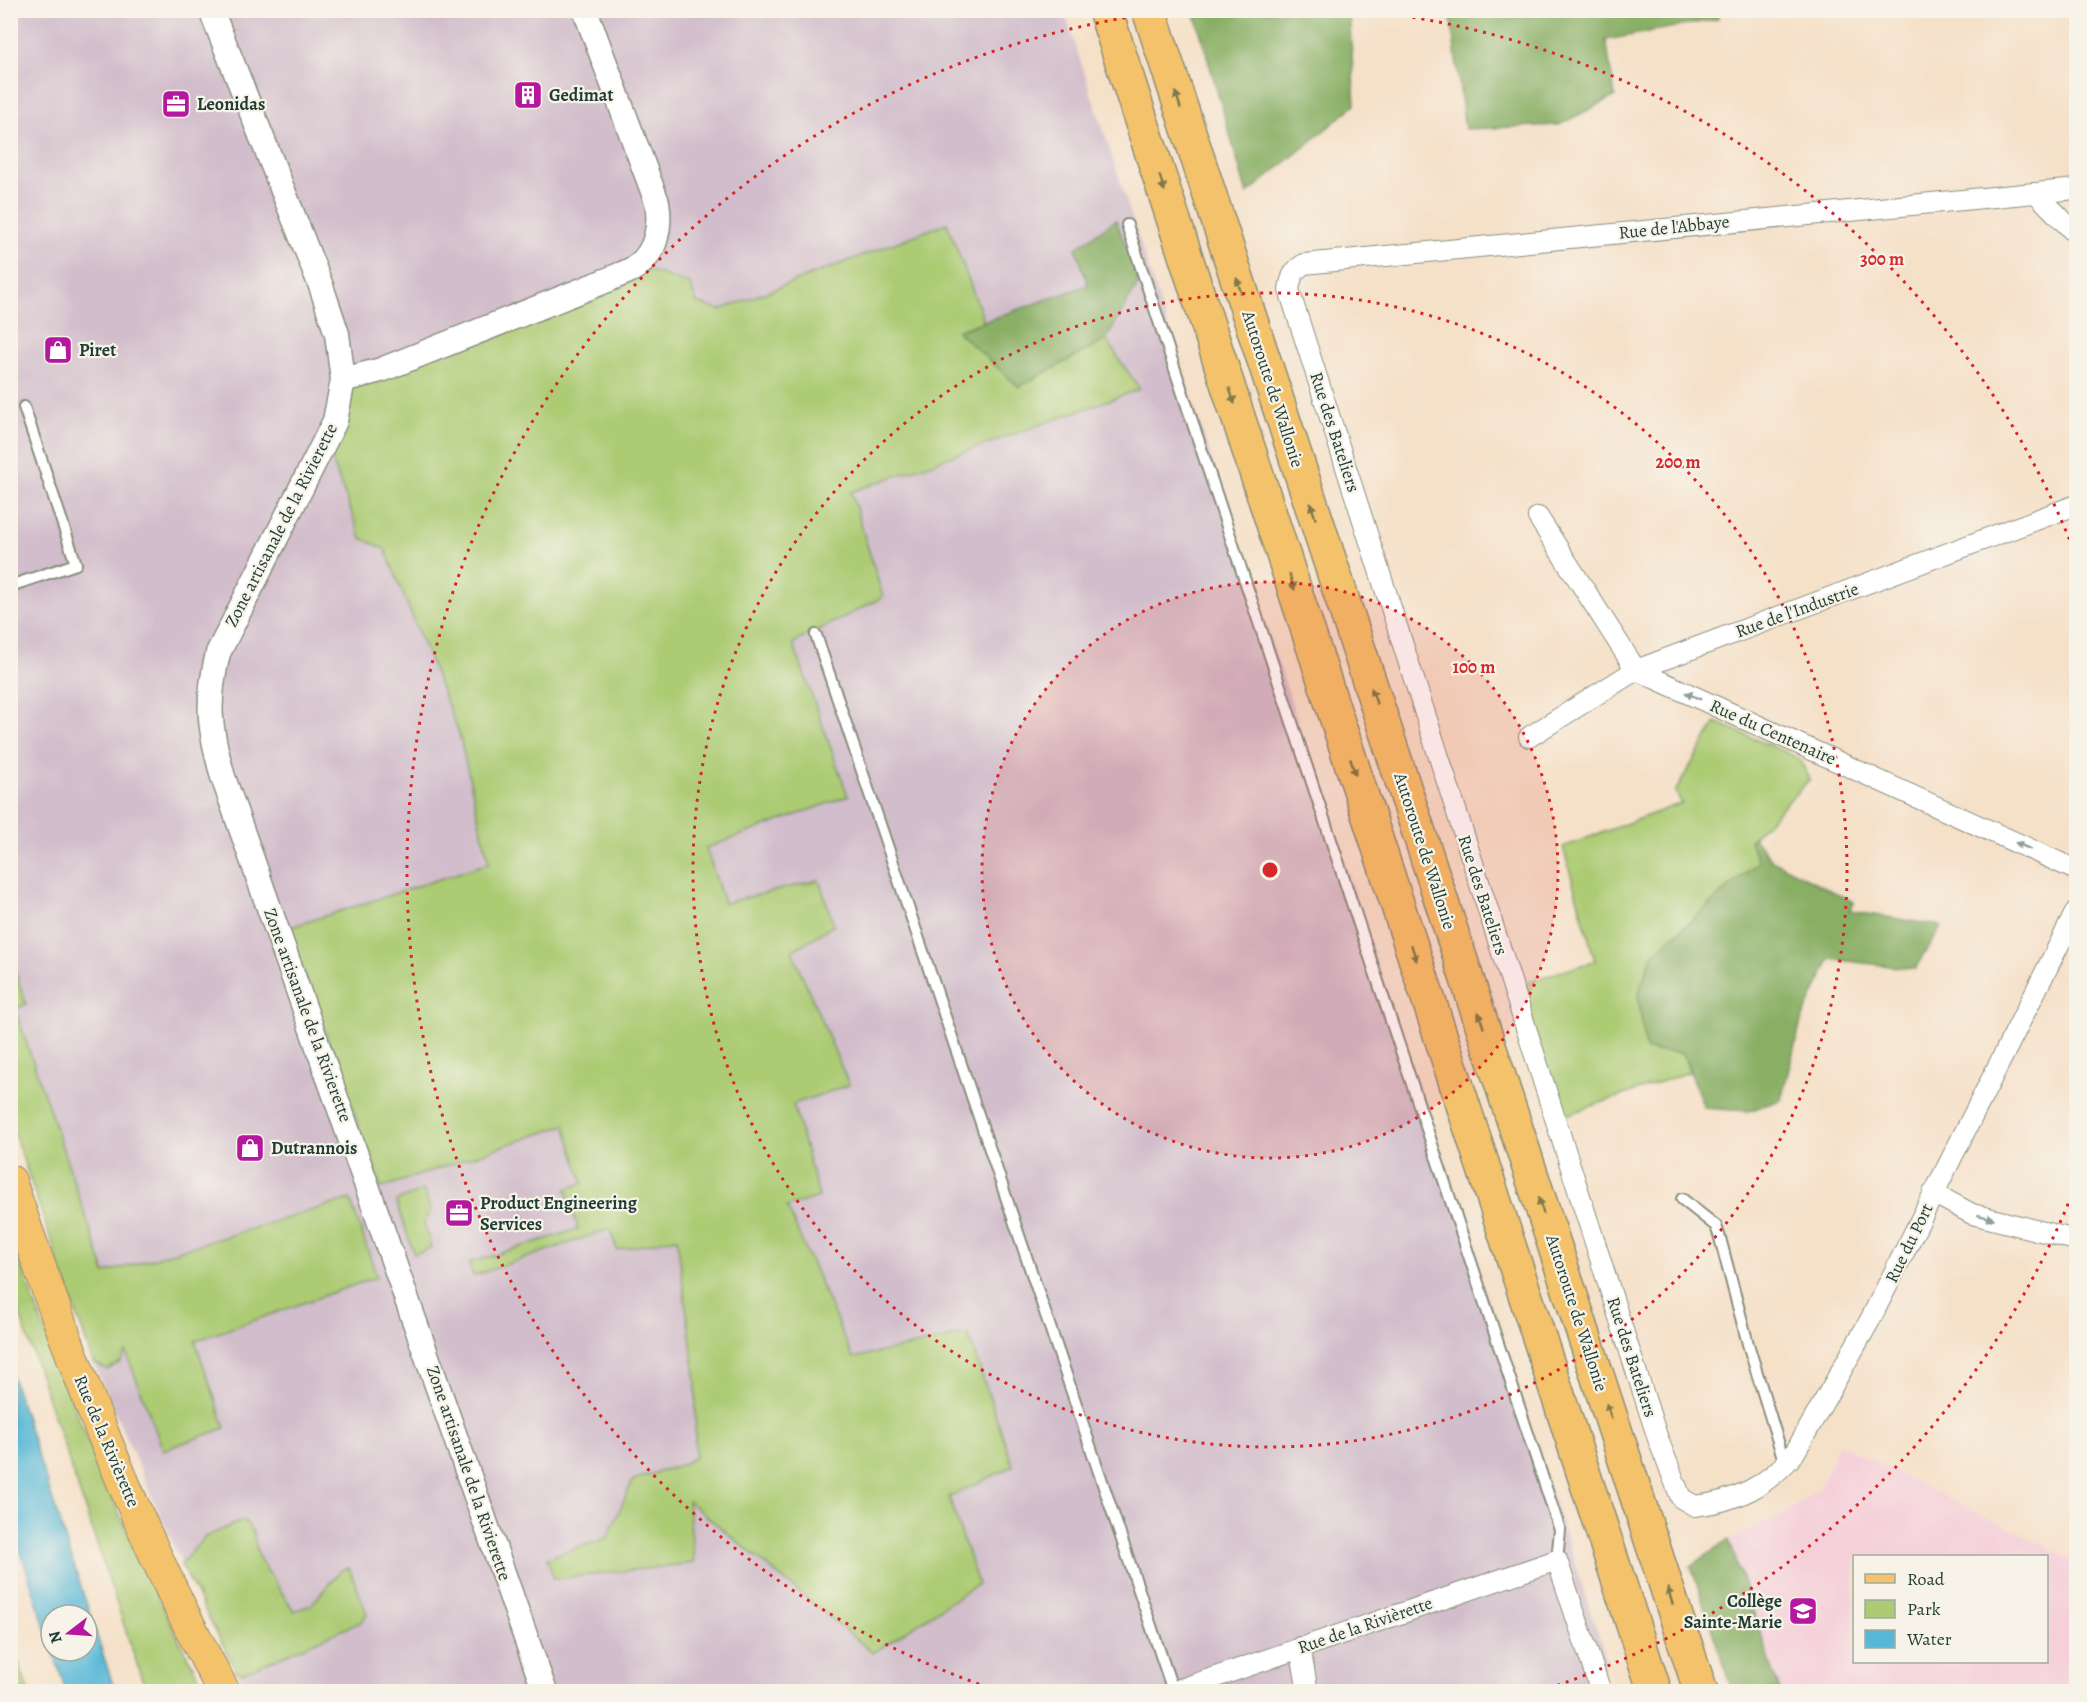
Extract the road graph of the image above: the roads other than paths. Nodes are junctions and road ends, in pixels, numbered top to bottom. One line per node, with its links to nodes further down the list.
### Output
1 (211, 10): 14 (street, Zone artisanale de la Rivierette)
2 (585, 10): 14 (street)
3 (1090, 10): 8 (highway)
4 (1105, 10): 8 (highway)
5 (1149, 10): 7 (highway, Autoroute de Wallonie)
6 (1167, 10): 7 (highway)
7 (1159, 42): 38 (highway, Autoroute de Wallonie, one-way to 7)
8 (1137, 108): 37 (highway, one-way to 37)
9 (2076, 189): 10 (street, Rue de l'Abbaye)
10 (2036, 193): 12 (street); 13 (street, Rue de l'Abbaye)
11 (1127, 225): 30 (lane)
12 (2076, 234)
13 (1289, 290): 29 (street, Rue des Bateliers)
14 (343, 380): 34 (street, Zone artisanale de la Rivierette)
15 (24, 407): 18 (lane)
16 (2076, 505): 20 (street, Rue de l'Industrie)
17 (1538, 517): 20 (street)
18 (10, 586)
19 (816, 635): 32 (lane)
20 (1636, 670): 21 (street, Rue de l'Industrie); 22 (street, Rue du Centenaire, one-way to 20)
21 (1529, 737)
22 (2076, 870)
23 (2076, 911): 25 (street, Rue du Port)
24 (10, 1181): 33 (main road, Rue de la Rivièrette)
25 (1933, 1193): 27 (street, one-way to 27); 28 (street, Rue du Port)
26 (1682, 1199): 28 (lane)
27 (2076, 1240)
28 (1785, 1464): 29 (street, Rue du Port)
29 (1682, 1498)
30 (1557, 1560): 31 (street, Rue de la Rivièrette); 36 (street)
31 (1300, 1647): 32 (street, Rue de la Rivièrette); 35 (street)
32 (1173, 1691)
33 (224, 1692)
34 (545, 1692)
35 (1308, 1692)
36 (1601, 1692)
37 (1655, 1692)
38 (1701, 1692)

